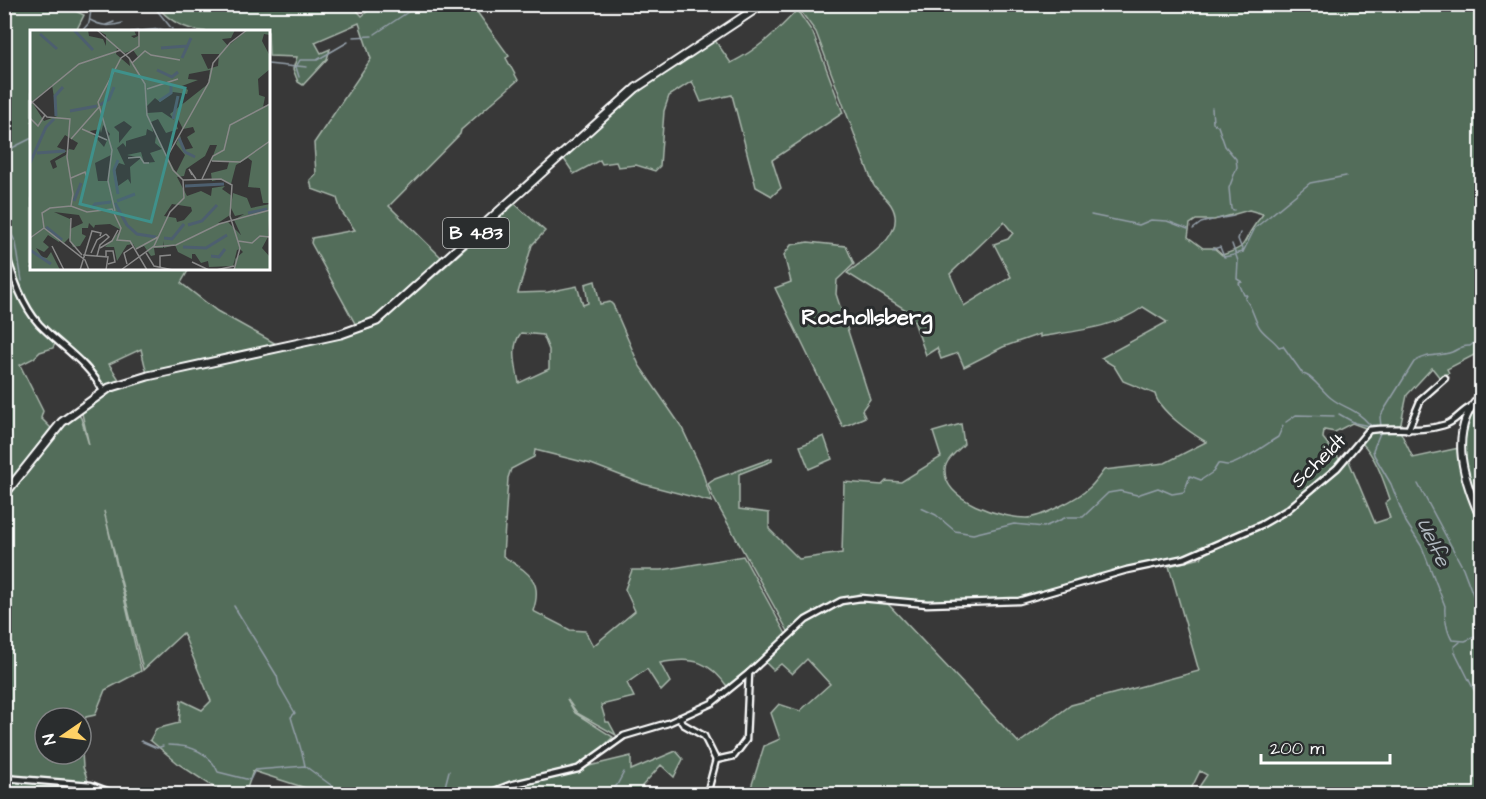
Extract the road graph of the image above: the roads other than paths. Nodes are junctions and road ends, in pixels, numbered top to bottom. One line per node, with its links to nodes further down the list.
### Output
1 (764, 4): 4 (main road, B 483)
2 (4, 248): 4 (street)
3 (1445, 378): 7 (street)
4 (103, 391): 8 (main road, B 483)
5 (1482, 394): 6 (main road)
6 (1471, 407): 7 (street); 9 (main road)
7 (1408, 430): 10 (street, Scheidt)
8 (4, 495)
9 (1482, 522)
10 (749, 673): 11 (street, Scheidt); 12 (street)
11 (679, 718): 12 (street); 15 (street, Scheidt)
12 (715, 763): 16 (street)
13 (4, 778): 14 (street)
14 (116, 795)
15 (487, 795)
16 (707, 795)

